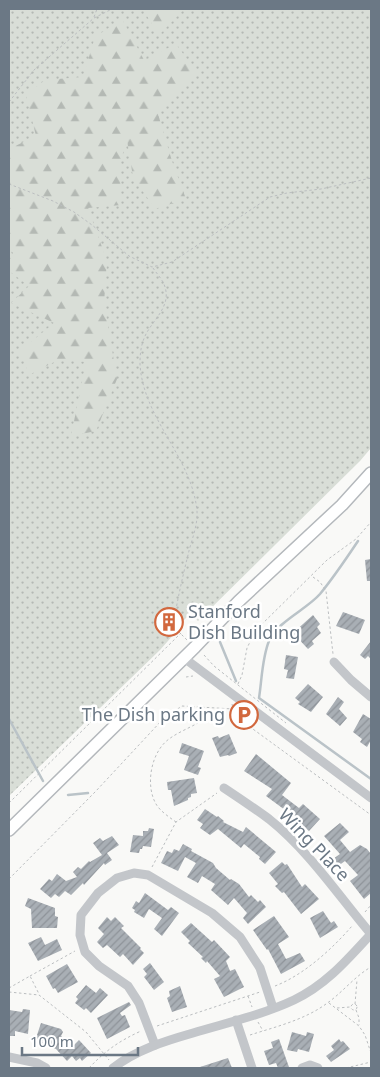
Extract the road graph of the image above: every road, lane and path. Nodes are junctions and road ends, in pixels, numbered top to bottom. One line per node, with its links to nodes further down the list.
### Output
1 (97, 9): 3 (path)
2 (112, 9): 3 (path)
3 (94, 18): 4 (path)
4 (9, 102)
5 (371, 178): 7 (path)
6 (9, 184): 7 (path)
7 (152, 267): 11 (path)
8 (371, 473): 14 (main road)
9 (371, 522): 10 (path)
10 (312, 576): 15 (path); 18 (path)
11 (181, 633): 12 (path); 26 (path)
12 (188, 640)
13 (204, 655): 18 (path)
14 (184, 658): 25 (street); 29 (main road)
15 (334, 662): 19 (street)
16 (194, 676): 17 (path)
17 (186, 677)
18 (238, 684): 23 (path)
19 (371, 697)
20 (232, 703): 22 (path)
21 (220, 708): 22 (path); 28 (path); 31 (path)
22 (233, 709): 27 (path)
23 (292, 728)
24 (224, 788): 28 (path); 33 (street, Wing Place)
25 (371, 798)
26 (9, 803)
27 (371, 815)
28 (176, 822): 30 (path)
29 (9, 830)
30 (148, 875): 35 (street); 40 (street)
31 (9, 879)
32 (371, 905): 33 (path)
33 (358, 919): 34 (street, Wing Place); 40 (path)
34 (371, 934): 46 (street)
35 (83, 947): 37 (path); 51 (street)
36 (371, 967): 38 (path)
37 (30, 976): 39 (path); 42 (path)
38 (357, 979): 43 (path); 44 (path)
39 (9, 988)
40 (267, 989): 46 (street); 51 (path)
41 (9, 992): 42 (path)
42 (39, 995): 54 (path)
43 (328, 1002): 47 (path); 52 (path)
44 (355, 1004): 45 (path); 48 (path)
45 (351, 1007): 47 (path); 48 (path)
46 (274, 1008): 49 (street)
47 (336, 1008): 50 (path)
48 (355, 1009): 50 (path)
49 (236, 1020): 52 (street); 53 (street)
50 (359, 1026): 55 (path)
51 (149, 1028): 53 (street); 54 (path)
52 (242, 1038): 61 (street)
53 (154, 1045): 58 (street)
54 (103, 1052): 58 (path); 60 (path)
55 (371, 1053)
56 (9, 1058): 59 (street)
57 (371, 1062): 64 (path)
58 (114, 1067)
59 (46, 1068)
60 (88, 1068)
61 (252, 1068)
62 (302, 1068): 63 (street)
63 (318, 1068)
64 (346, 1068)

